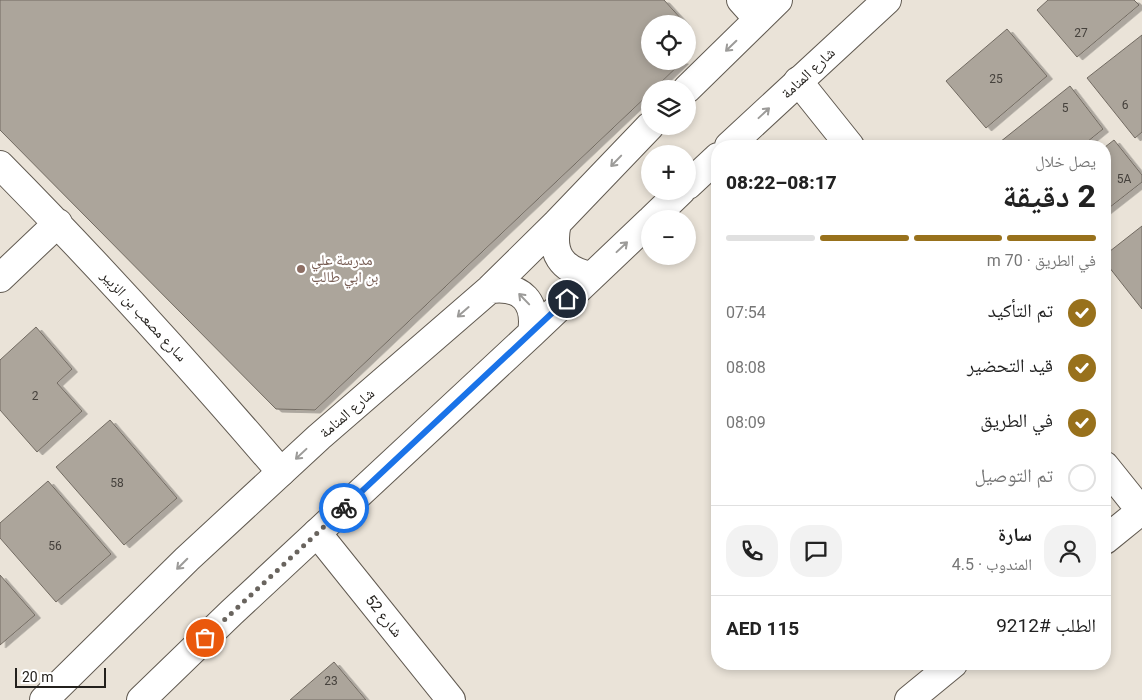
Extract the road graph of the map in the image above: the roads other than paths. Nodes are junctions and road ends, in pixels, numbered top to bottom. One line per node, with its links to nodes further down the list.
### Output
1 (778, 0): 3 (street)
2 (887, 0): 5 (street, شارع المنامة)
3 (749, 9): 4 (street, one-way to 4)
4 (694, 80)
5 (798, 81): 7 (street, شارع المنامة, one-way to 5); 8 (street)
6 (641, 135): 15 (street, شارع المنامة, one-way to 15)
7 (735, 140)
8 (845, 140)
9 (711, 164): 11 (street)
10 (0, 165): 14 (street, سارع مصعب بن الزبير)
11 (696, 178)
12 (672, 200): 13 (street)
13 (661, 210)
14 (58, 223): 18 (street); 21 (street, سارع مصعب بن الزبير)
15 (556, 223): 17 (street); 19 (street, شارع المنامة)
16 (641, 229): 17 (street, one-way to 16)
17 (591, 276): 20 (street)
18 (0, 278)
19 (490, 289): 20 (street, one-way to 19); 21 (street, شارع المنامة, one-way to 21)
20 (532, 333): 24 (street)
21 (281, 472): 27 (street, شارع المنامة, one-way to 27)
22 (1111, 473): 23 (street)
23 (1141, 510): 25 (street)
24 (318, 533): 28 (street); 29 (street, شارع 52)
25 (1111, 535)
26 (946, 670): 30 (street)
27 (44, 700)
28 (141, 700)
29 (451, 700)
30 (909, 700)

